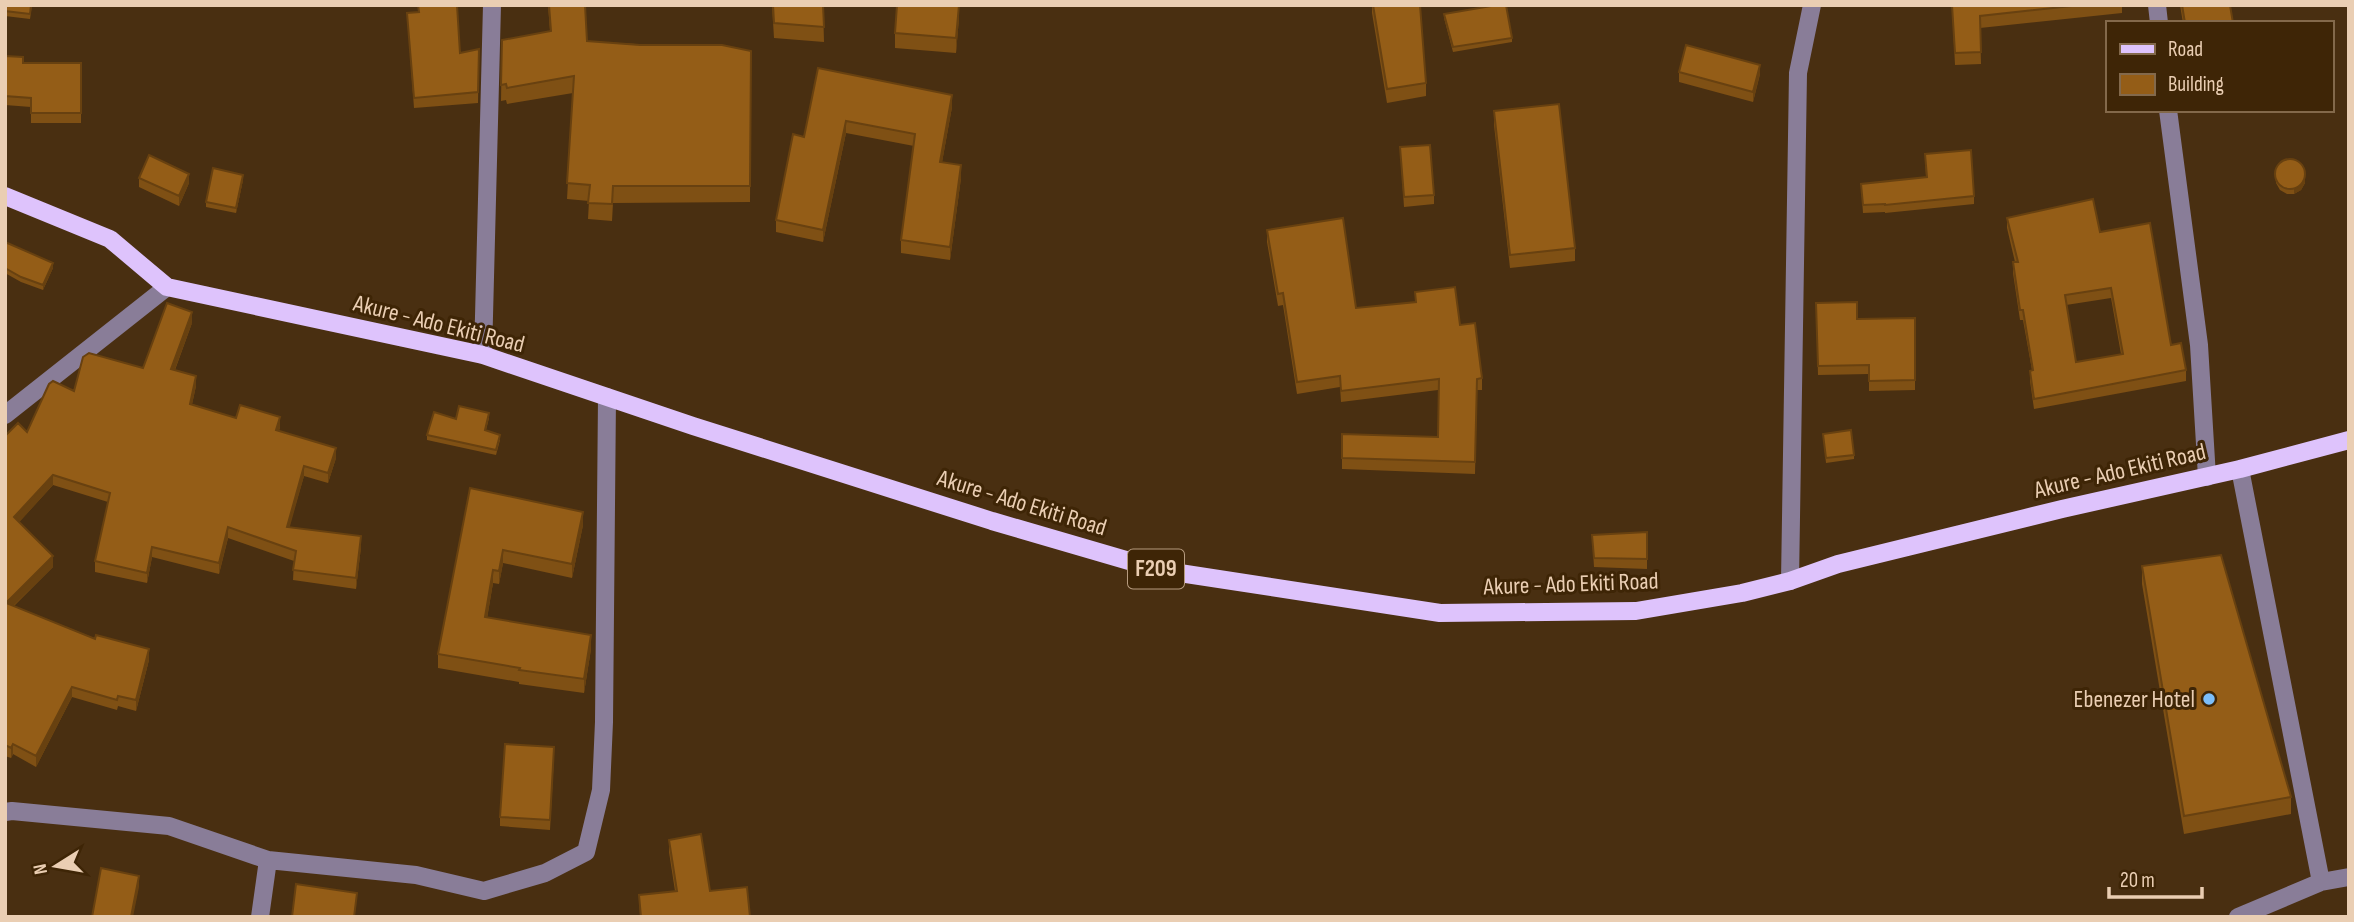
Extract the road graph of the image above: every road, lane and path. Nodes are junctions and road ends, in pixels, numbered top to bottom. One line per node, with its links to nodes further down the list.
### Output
1 (492, 5): 6 (street)
2 (1812, 5): 12 (street)
3 (2168, 112): 11 (street)
4 (5, 196): 5 (main road, Akure - Ado Ekiti Road / F209)
5 (167, 287): 6 (main road, Akure - Ado Ekiti Road / F209); 8 (street)
6 (484, 355): 7 (main road, Akure - Ado Ekiti Road / F209)
7 (607, 397): 12 (main road, Akure - Ado Ekiti Road / F209); 14 (street)
8 (5, 415)
9 (2349, 440): 10 (main road, Akure - Ado Ekiti Road / F209)
10 (2241, 469): 11 (main road, Akure - Ado Ekiti Road / F209); 16 (street)
11 (2207, 477): 12 (main road, Akure - Ado Ekiti Road / F209)
12 (1790, 581)
13 (5, 812): 14 (street)
14 (268, 860): 17 (street)
15 (2349, 877): 16 (street)
16 (2321, 882): 18 (street)
17 (260, 917)
18 (2238, 917)

